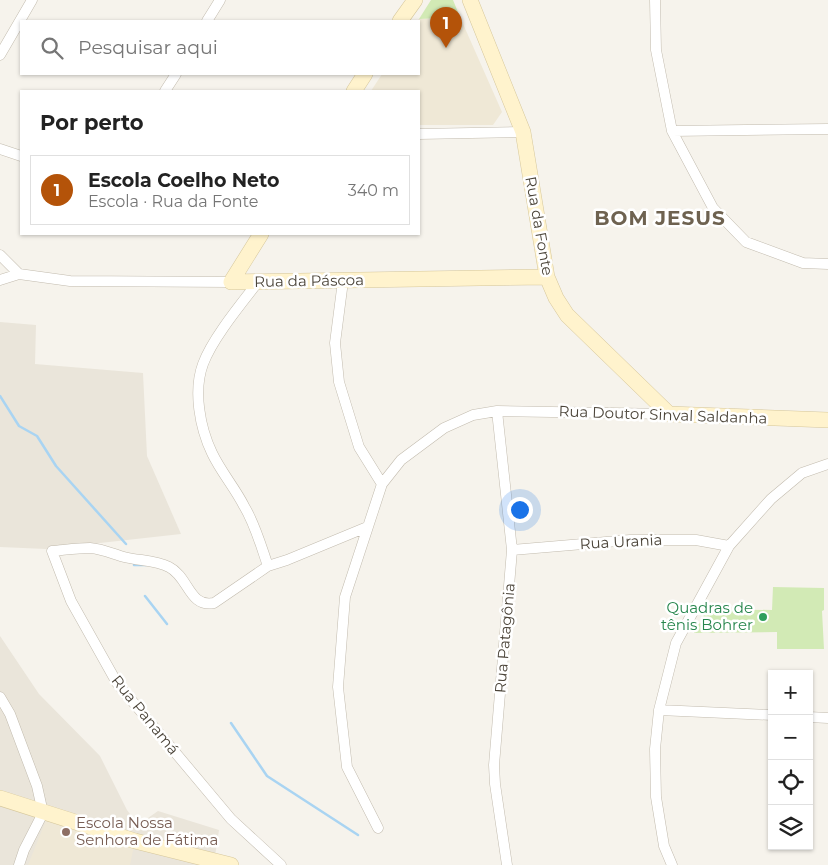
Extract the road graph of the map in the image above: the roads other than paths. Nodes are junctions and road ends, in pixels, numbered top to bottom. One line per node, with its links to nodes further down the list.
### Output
1 (32, 0): 6 (street)
2 (220, 0): 7 (street)
3 (415, 0): 8 (street)
4 (470, 0): 17 (street, Rua da Fonte)
5 (655, 0): 16 (street)
6 (20, 20)
7 (208, 20)
8 (401, 20)
9 (20, 21): 10 (street)
10 (0, 55)
11 (175, 75): 13 (street)
12 (364, 75): 14 (street)
13 (166, 90)
14 (355, 90)
15 (828, 129): 16 (street)
16 (672, 131): 23 (street)
17 (523, 132): 18 (street); 25 (street, Rua da Fonte)
18 (420, 134)
19 (0, 149): 20 (street)
20 (20, 156)
21 (261, 235): 28 (street)
22 (0, 255): 24 (street)
23 (828, 264)
24 (19, 274): 26 (street); 28 (street, Rua da Páscoa)
25 (548, 277): 27 (street, Rua da Páscoa); 31 (street, Rua da Fonte)
26 (0, 280)
27 (343, 281): 29 (street, Rua da Páscoa); 34 (street)
28 (231, 282): 29 (street, Rua da Páscoa)
29 (258, 282): 38 (street)
30 (497, 411): 31 (street, Rua Doutor Sinval Saldanha); 34 (street, Rua Doutor Sinval Saldanha); 37 (street, Rua Patagônia)
31 (669, 414): 32 (street, Rua Doutor Sinval Saldanha)
32 (828, 420)
33 (828, 464): 36 (street)
34 (382, 484): 35 (street, Rua Doutor Sinval Saldanha)
35 (367, 527): 38 (street); 46 (street, Rua Doutor Sinval Saldanha)
36 (729, 546): 37 (street, Rua Urania); 40 (street)
37 (512, 550): 50 (street, Rua Patagônia)
38 (268, 566): 49 (street, Rua Panamá)
39 (0, 696): 45 (street)
40 (659, 710): 41 (street); 51 (street)
41 (768, 716)
42 (813, 717): 43 (street)
43 (828, 718)
44 (0, 798): 45 (street)
45 (43, 812): 47 (street); 48 (street)
46 (378, 828)
47 (20, 865)
48 (231, 865)
49 (281, 865)
50 (507, 865)
51 (672, 865)

